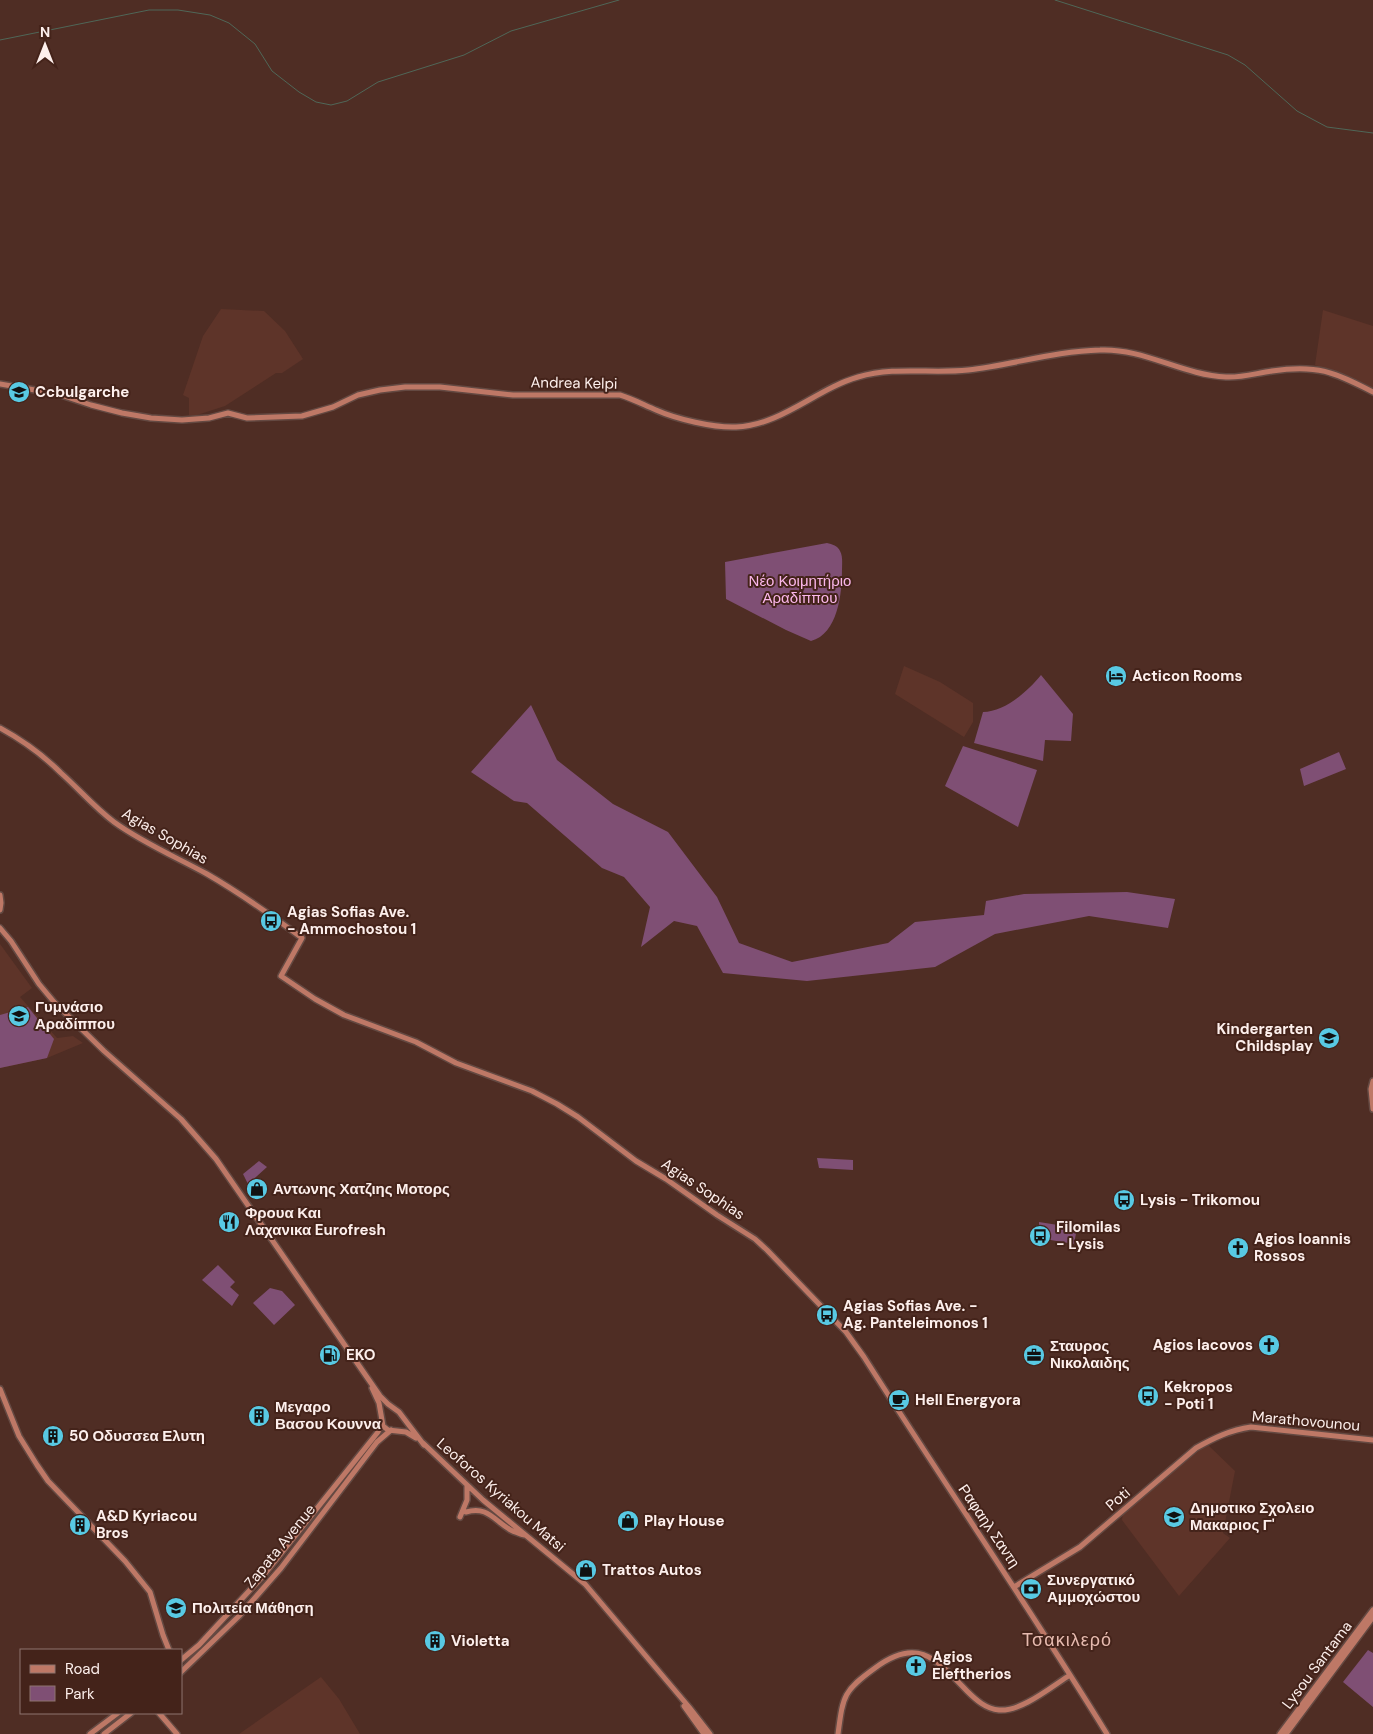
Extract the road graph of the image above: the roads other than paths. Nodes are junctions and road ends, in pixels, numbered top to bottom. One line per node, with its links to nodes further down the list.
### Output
1 (0, 384): 2 (street, Andrea Kelpi)
2 (1373, 392)
3 (0, 728): 16 (street, Agias Sophias)
4 (0, 895): 5 (street)
5 (0, 910)
6 (0, 928): 9 (street, Leoforos Kyriakou Matsi)
7 (1373, 1081): 8 (street)
8 (1373, 1110)
9 (366, 1374): 11 (street, Leoforos Kyriakou Matsi); 13 (street, Leoforos Kyriakou Matsi)
10 (0, 1389): 26 (street)
11 (394, 1409): 12 (street, Leoforos Kyriakou Matsi); 13 (street)
12 (402, 1416): 15 (street); 18 (street, Leoforos Kyriakou Matsi)
13 (382, 1420): 15 (street, Leoforos Kyriakou Matsi); 27 (street, Zapata Avenue)
14 (1237, 1429): 17 (street, Marathovounou); 23 (street, Poti)
15 (394, 1430): 18 (street, Leoforos Kyriakou Matsi); 28 (street, Zapata Avenue)
16 (914, 1434): 23 (street, Ραφαηλ Σαντη)
17 (1373, 1440)
18 (424, 1445): 19 (street, Leoforos Kyriakou Matsi)
19 (467, 1485): 21 (street); 22 (street, Leoforos Kyriakou Matsi)
20 (466, 1512): 22 (street)
21 (460, 1517)
22 (527, 1535): 29 (street, Leoforos Kyriakou Matsi)
23 (1014, 1587): 30 (street, Ραφαηλ Σαντη)
24 (1373, 1610): 41 (street, Lysou Santama)
25 (1373, 1617): 42 (street, Lysou Santama)
26 (169, 1649)
27 (182, 1659)
28 (182, 1671)
29 (662, 1675): 37 (street, Leoforos Kyriakou Matsi); 38 (street, Leoforos Kyriakou Matsi)
30 (1070, 1675): 39 (street); 40 (street, Ραφαηλ Σαντη)
31 (117, 1714): 34 (street)
32 (130, 1714): 35 (street)
33 (160, 1714): 36 (street)
34 (90, 1734)
35 (104, 1734)
36 (176, 1734)
37 (704, 1734)
38 (710, 1734)
39 (838, 1734)
40 (1107, 1734)
41 (1280, 1734)
42 (1286, 1734)

